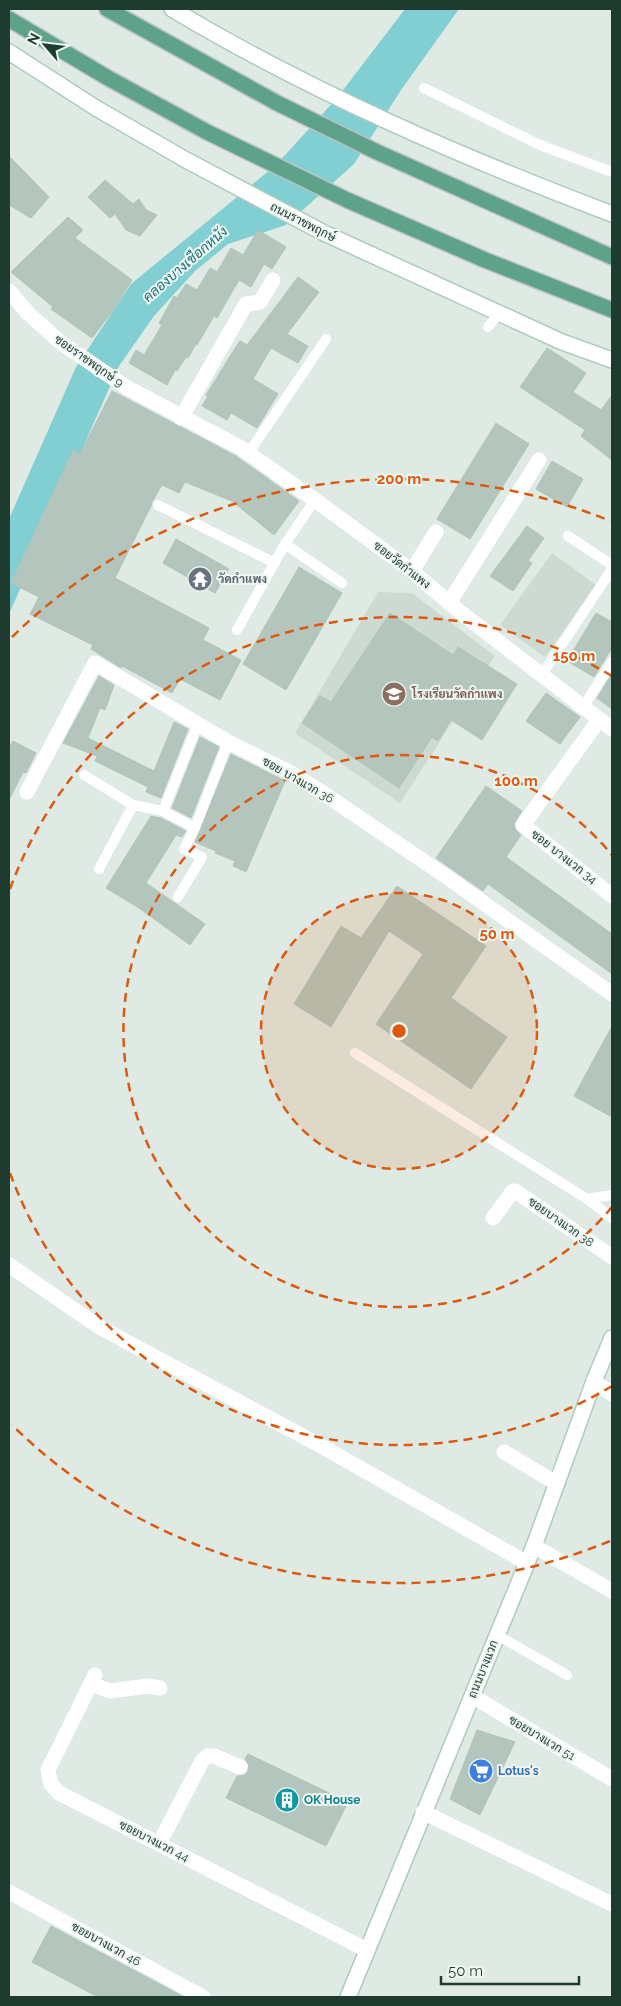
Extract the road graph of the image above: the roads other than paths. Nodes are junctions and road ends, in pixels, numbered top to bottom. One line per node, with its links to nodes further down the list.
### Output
1 (107, 9): 8 (main road)
2 (172, 9): 7 (street)
3 (9, 19): 11 (main road)
4 (9, 52): 12 (street, ถนนราชพฤกษ์)
5 (424, 88): 6 (lane)
6 (612, 172)
7 (612, 214)
8 (612, 257)
9 (272, 280): 16 (street)
10 (9, 291): 16 (street, ซอยราชพฤกษ์ 9)
11 (605, 308)
12 (498, 313): 13 (lane); 15 (street, ถนนราชพฤกษ์)
13 (488, 327)
14 (326, 339): 17 (lane)
15 (612, 360)
16 (181, 418): 17 (street, ซอยวัดกำแพง)
17 (248, 454): 19 (street, ซอยวัดกำแพง)
18 (539, 460): 29 (street)
19 (315, 500): 23 (lane); 27 (street, ซอยวัดกำแพง)
20 (158, 505): 24 (lane)
21 (436, 532): 27 (street)
22 (568, 536): 25 (lane)
23 (286, 544): 24 (lane); 28 (lane)
24 (275, 563): 30 (lane)
25 (612, 565)
26 (612, 570): 32 (lane)
27 (412, 571): 29 (street, ซอยวัดกำแพง)
28 (342, 583)
29 (449, 603): 32 (street, ซอยวัดกำแพง)
30 (237, 630)
31 (612, 662): 33 (lane)
32 (541, 676): 33 (street, ซอยวัดกำแพง)
33 (583, 707): 34 (street, ซอยวัดกำแพง)
34 (599, 720): 36 (street, ซอยวัดกำแพง); 44 (street, ซอย บางแวก 34)
35 (198, 724): 37 (street, ซอย บางแวก 36); 39 (street, ซอย บางแวก 36); 41 (lane)
36 (612, 729)
37 (228, 742): 42 (lane); 46 (street, ซอย บางแวก 36)
38 (84, 775): 40 (lane)
39 (27, 792)
40 (133, 805): 41 (lane); 43 (lane)
41 (163, 811): 42 (lane)
42 (195, 828): 45 (lane)
43 (99, 869)
44 (612, 896)
45 (178, 897)
46 (612, 994)
47 (355, 1053): 49 (lane)
48 (612, 1195): 49 (lane)
49 (587, 1199): 51 (lane)
50 (493, 1218): 52 (street, ซอยบางแวก 38)
51 (612, 1218)
52 (612, 1257)
53 (9, 1265): 60 (street)
54 (612, 1338): 55 (street, ถนนบางแวก)
55 (594, 1381): 56 (street); 58 (street, ถนนบางแวก)
56 (612, 1394)
57 (504, 1452): 58 (street)
58 (556, 1483): 59 (street, ถนนบางแวก)
59 (534, 1546): 60 (street, ถนนบางแวก); 61 (street)
60 (527, 1562): 62 (street, ถนนบางแวก)
61 (612, 1591)
62 (497, 1635): 63 (lane); 65 (street, ถนนบางแวก)
63 (567, 1675)
64 (160, 1688): 69 (street, ซอยบางแวก 44)
65 (472, 1696): 67 (street, ซอยบางแวก 51); 68 (street, ถนนบางแวก)
66 (240, 1767): 69 (street)
67 (612, 1779)
68 (423, 1812): 71 (street); 72 (street, ถนนบางแวก)
69 (159, 1844): 72 (street, ซอยบางแวก 44)
70 (9, 1892): 73 (street, ซอยบางแวก 46)
71 (612, 1904)
72 (367, 1950): 74 (street, ถนนบางแวก)
73 (202, 1997)
74 (348, 1997)

